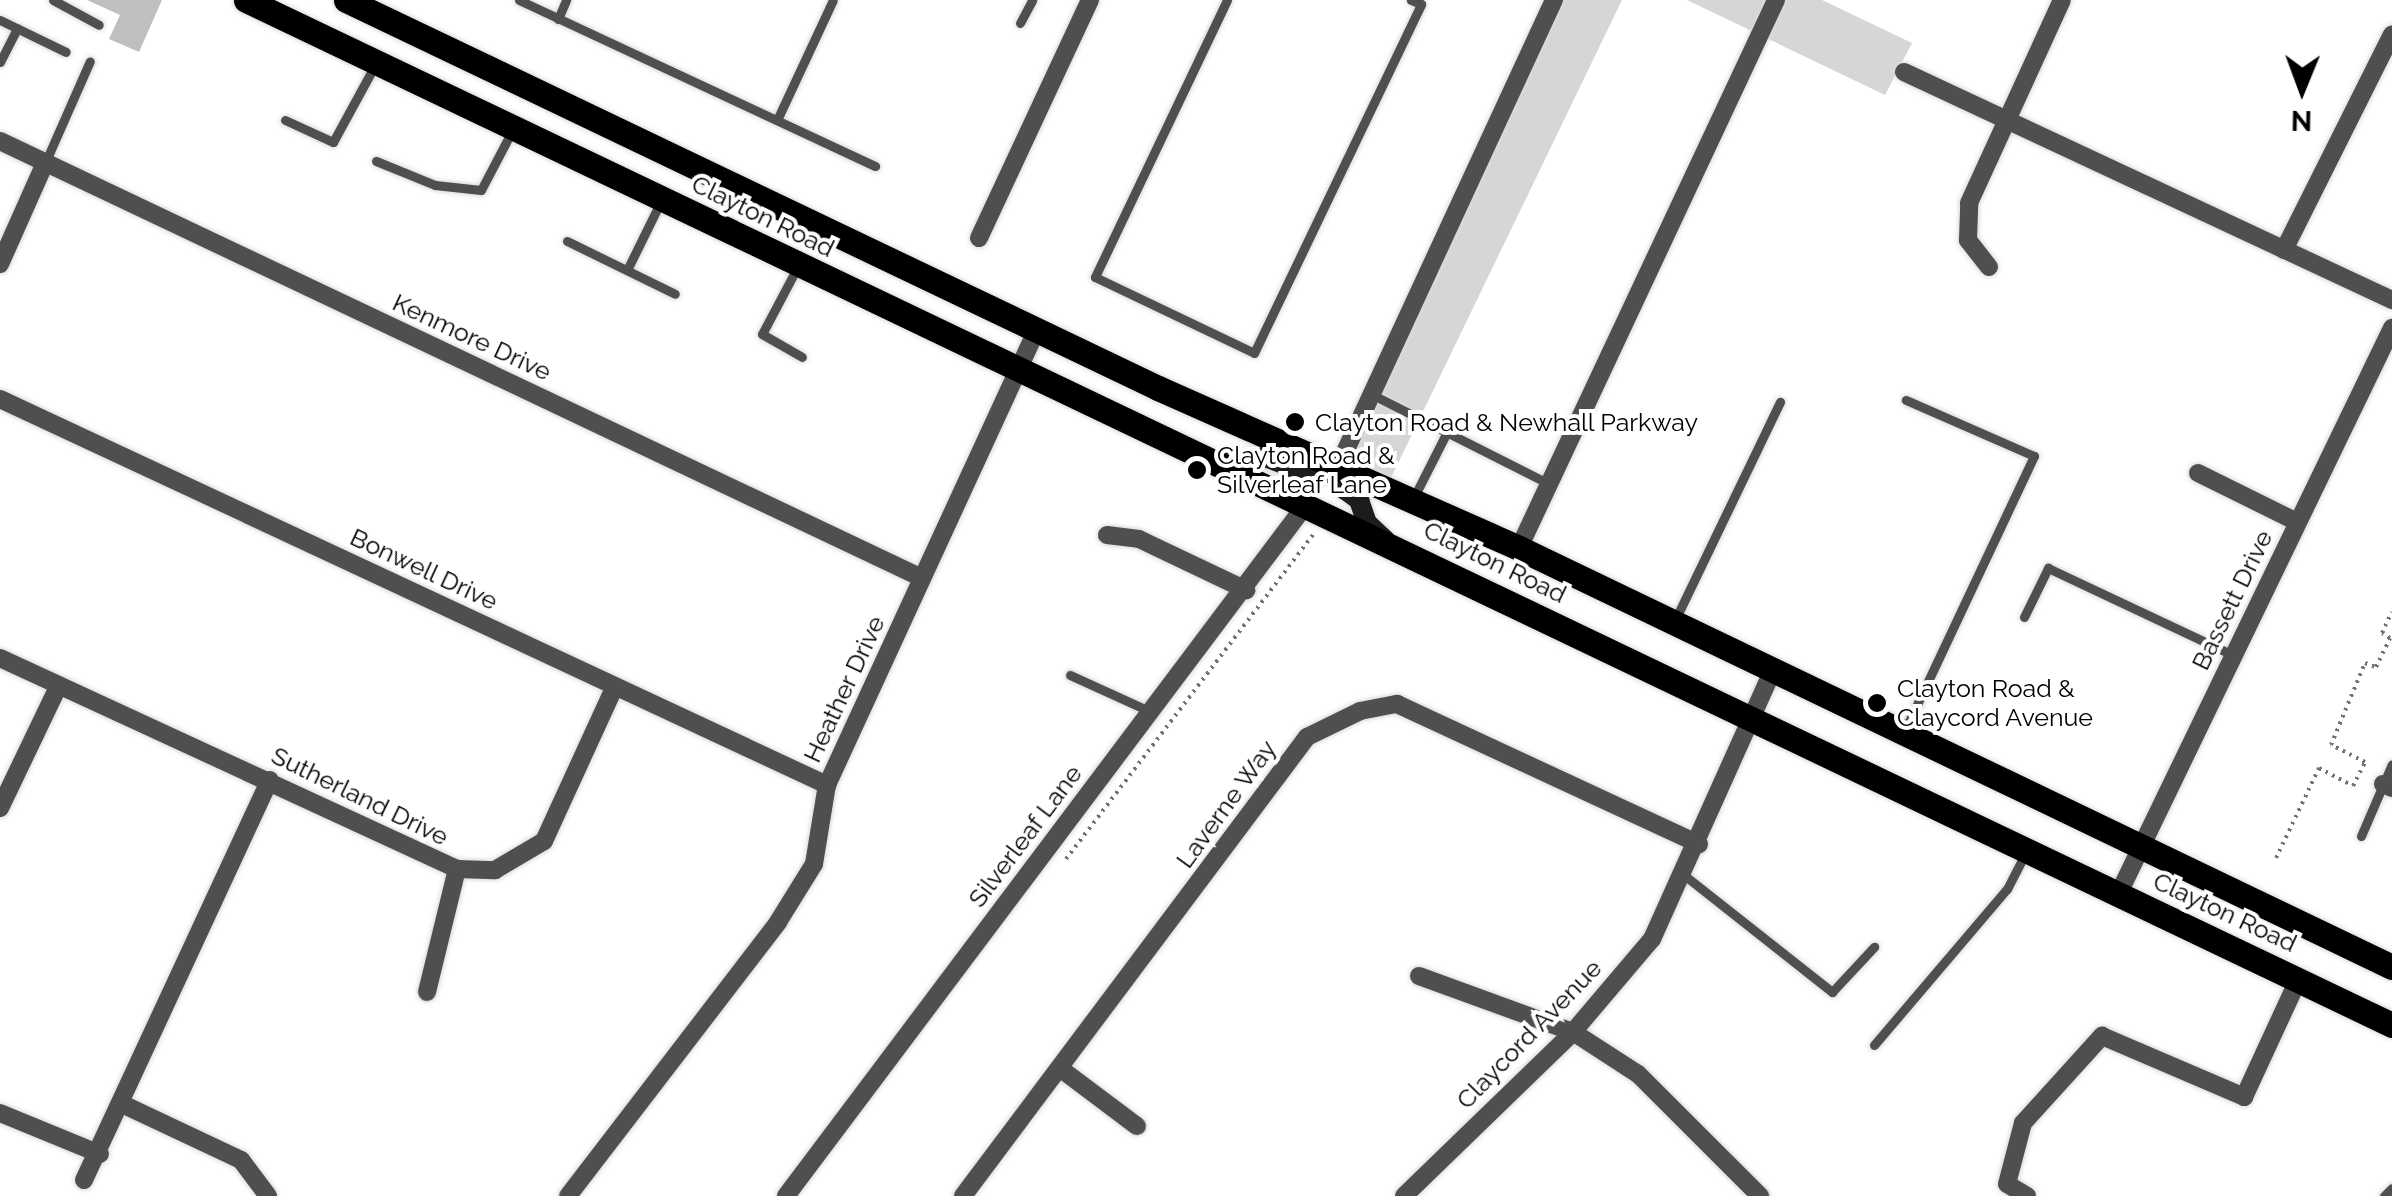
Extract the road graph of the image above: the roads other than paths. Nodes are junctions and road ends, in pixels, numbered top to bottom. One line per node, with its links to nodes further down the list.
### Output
1 (53, 0): 17 (lane)
2 (246, 0): 23 (main road, Clayton Road)
3 (346, 0): 44 (main road, Clayton Road)
4 (519, 0): 14 (lane)
5 (566, 0): 14 (lane)
6 (833, 0): 26 (lane)
7 (1032, 0): 16 (lane)
8 (1090, 0): 34 (street)
9 (1227, 0): 10 (lane)
10 (1412, 0)
11 (1554, 0): 47 (street)
12 (1776, 0): 55 (street)
13 (2062, 0): 27 (street)
14 (558, 18): 26 (lane)
15 (0, 20): 18 (lane)
16 (1020, 23)
17 (99, 25)
18 (17, 28): 20 (lane); 22 (lane)
19 (2391, 37): 36 (street)
20 (66, 52)
21 (90, 61): 31 (lane)
22 (0, 62)
23 (376, 63): 25 (lane); 28 (main road, Clayton Road)
24 (1904, 72): 27 (street)
25 (285, 120)
26 (777, 120): 32 (lane)
27 (2006, 120): 36 (street); 39 (street)
28 (513, 128): 30 (lane); 33 (main road, Clayton Road)
29 (0, 141): 31 (street, Kenmore Drive)
30 (376, 161)
31 (45, 163): 37 (street); 62 (street, Kenmore Drive)
32 (875, 166)
33 (662, 200): 38 (main road, Clayton Road); 40 (lane)
34 (979, 238)
35 (567, 241): 40 (lane)
36 (2284, 250): 42 (street)
37 (0, 264)
38 (798, 266): 45 (lane); 46 (main road, Clayton Road)
39 (1989, 266)
40 (627, 270): 41 (lane)
41 (675, 294)
42 (2392, 300)
43 (2392, 328): 58 (street, Bassett Drive)
44 (1037, 329): 46 (street, Heather Drive); 53 (main road, Clayton Road)
45 (802, 356)
46 (1018, 372): 52 (main road, Clayton Road); 62 (street, Heather Drive)
47 (1371, 394): 51 (lane); 53 (street)
48 (0, 399): 71 (street, Bonwell Drive)
49 (1906, 400): 74 (lane)
50 (1780, 402): 65 (lane)
51 (1447, 432): 55 (lane); 56 (lane)
52 (1212, 462): 53 (main road); 57 (main road, Clayton Road)
53 (1338, 466): 56 (main road, Clayton Road); 60 (main road)
54 (2198, 473): 58 (street)
55 (1549, 484): 61 (street)
56 (1412, 500): 61 (main road, Clayton Road)
57 (1304, 507): 60 (main road, Clayton Road); 63 (street, Silverleaf Lane)
58 (2297, 522): 66 (street, Bassett Drive)
59 (1107, 535): 63 (street)
60 (1390, 544): 73 (main road, Clayton Road)
61 (1518, 548): 65 (main road, Clayton Road)
62 (922, 578): 77 (street, Heather Drive)
63 (1246, 590): 72 (street, Silverleaf Lane)
64 (2024, 617): 66 (lane)
65 (1673, 625): 68 (main road, Clayton Road)
66 (2233, 655): 82 (street, Bassett Drive)
67 (0, 658): 70 (street, Sutherland Drive)
68 (1772, 674): 73 (street, Claycord Avenue); 74 (main road, Clayton Road)
69 (1070, 676): 72 (lane)
70 (59, 685): 76 (street, Sutherland Drive); 79 (street)
71 (615, 686): 77 (street, Bonwell Drive); 84 (street, Sutherland Drive)
72 (1152, 712): 104 (street, Silverleaf Lane)
73 (1750, 722): 81 (street, Claycord Avenue); 83 (main road, Clayton Road)
74 (1902, 736): 82 (main road, Clayton Road)
75 (2392, 764): 78 (lane)
76 (270, 780): 84 (street, Sutherland Drive); 96 (street)
77 (827, 785): 103 (street, Heather Drive)
78 (2388, 786): 80 (lane)
79 (0, 808)
80 (2360, 836)
81 (1699, 844): 85 (street, Claycord Avenue); 95 (street, Laverne Way)
82 (2140, 848): 86 (street, Bassett Drive); 88 (main road, Clayton Road)
83 (2026, 852): 86 (main road, Clayton Road); 94 (lane)
84 (456, 870): 91 (street)
85 (1684, 874): 87 (lane); 93 (street, Claycord Avenue)
86 (2118, 895): 90 (main road, Clayton Road)
87 (1874, 947)
88 (2392, 967)
89 (1419, 976): 93 (street)
90 (2298, 980): 92 (main road, Clayton Road); 108 (street)
91 (428, 992)
92 (2392, 1025)
93 (1573, 1032): 106 (street, Claycord Avenue); 107 (street)
94 (1874, 1045)
95 (1062, 1069): 98 (street); 105 (street, Laverne Way)
96 (120, 1103): 99 (street); 102 (street)
97 (0, 1113): 99 (street)
98 (1137, 1126)
99 (100, 1154): 100 (street)
100 (84, 1180)
101 (2392, 1188): 109 (lane)
102 (268, 1196)
103 (568, 1196)
104 (786, 1196)
105 (962, 1196)
106 (1404, 1196)
107 (1760, 1196)
108 (2027, 1196)
109 (2384, 1196)

